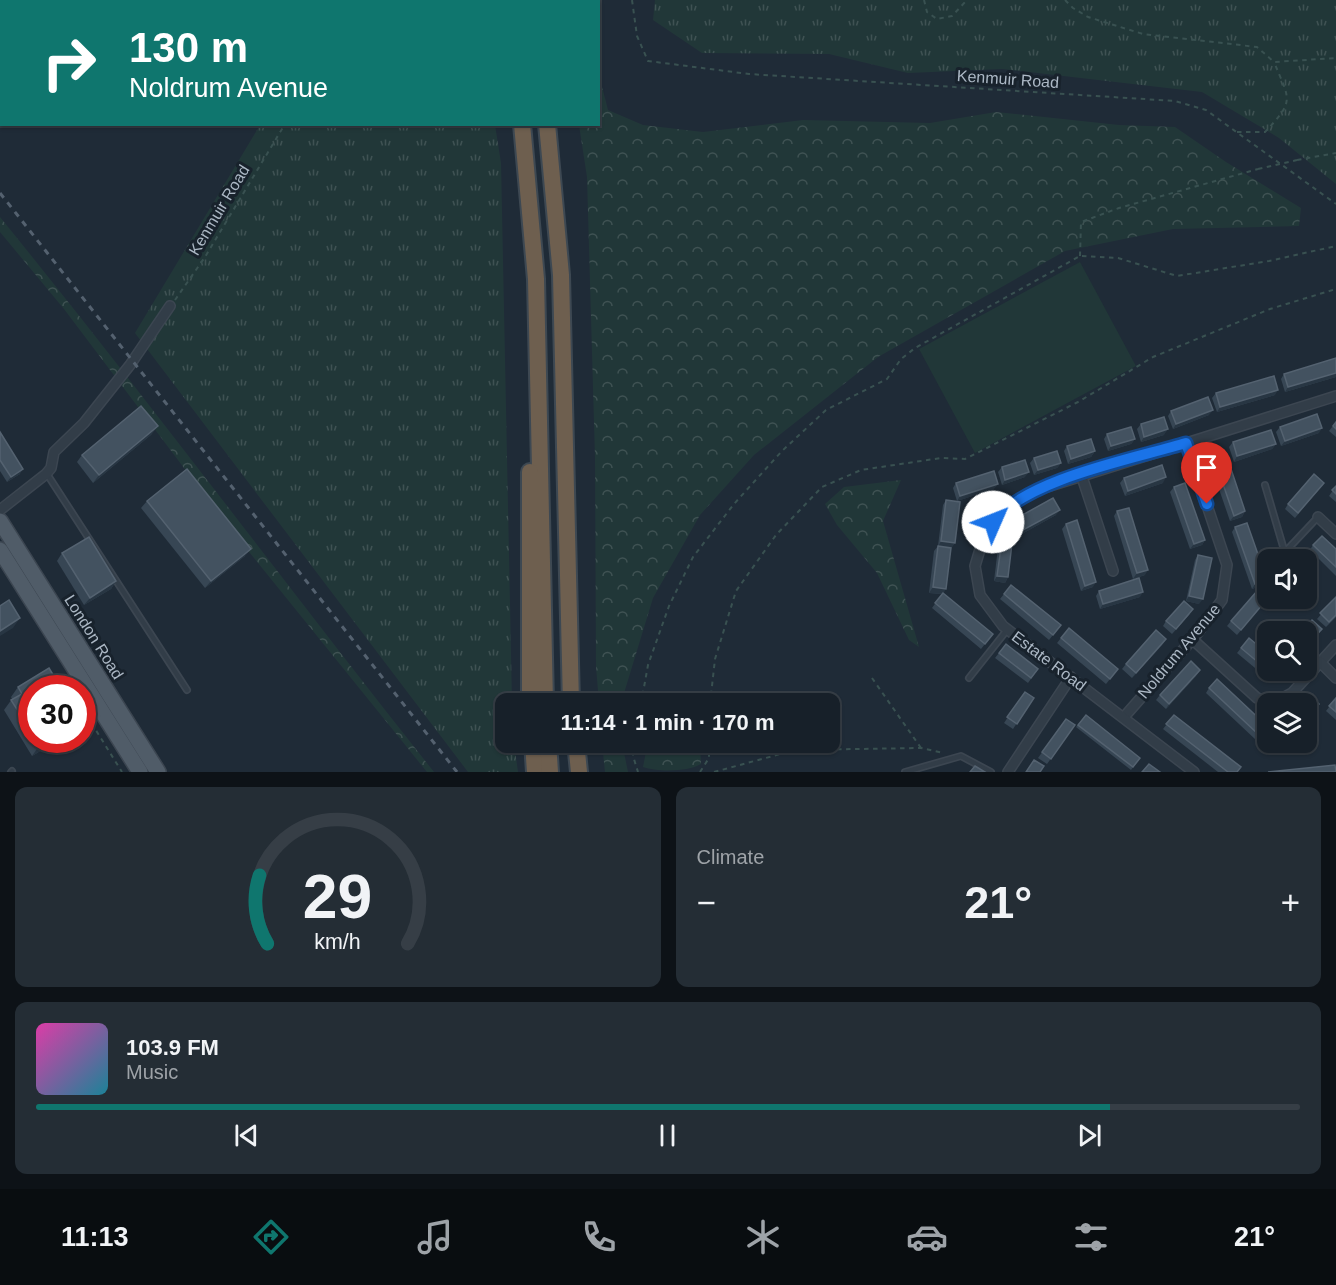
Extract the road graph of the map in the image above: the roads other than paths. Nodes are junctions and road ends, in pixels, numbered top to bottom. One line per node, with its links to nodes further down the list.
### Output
1 (522, 126): 3 (highway)
2 (547, 126): 28 (highway)
3 (530, 192): 26 (highway); 27 (highway)
4 (170, 306): 7 (street)
5 (1336, 396): 6 (street, Estate Road)
6 (1186, 443): 8 (street, Estate Road); 19 (street, Noldrum Avenue)
7 (46, 474): 10 (street); 25 (lane)
8 (1081, 474): 17 (street); 18 (street, Estate Road)
9 (1265, 485): 14 (lane)
10 (0, 510)
11 (1318, 517): 13 (street); 15 (lane)
12 (0, 521): 34 (main road, London Road)
13 (1336, 534)
14 (1284, 549)
15 (1288, 549)
16 (0, 550): 33 (main road, London Road)
17 (1113, 571)
18 (1007, 630): 22 (lane); 23 (street, Estate Road)
19 (1192, 639): 21 (street); 29 (street, Noldrum Avenue)
20 (1336, 645): 21 (street)
21 (1320, 662): 24 (street)
22 (969, 678)
23 (1071, 678): 29 (street, Estate Road); 40 (street)
24 (1336, 678)
25 (187, 690)
26 (530, 693)
27 (545, 693)
28 (571, 693)
29 (1124, 717): 41 (street, Estate Road)
30 (534, 753): 35 (highway)
31 (549, 753): 36 (highway)
32 (577, 753): 37 (highway)
33 (140, 772)
34 (158, 772)
35 (535, 772)
36 (550, 772)
37 (579, 772)
38 (905, 772): 39 (lane)
39 (991, 772)
40 (1008, 772)
41 (1194, 772)

